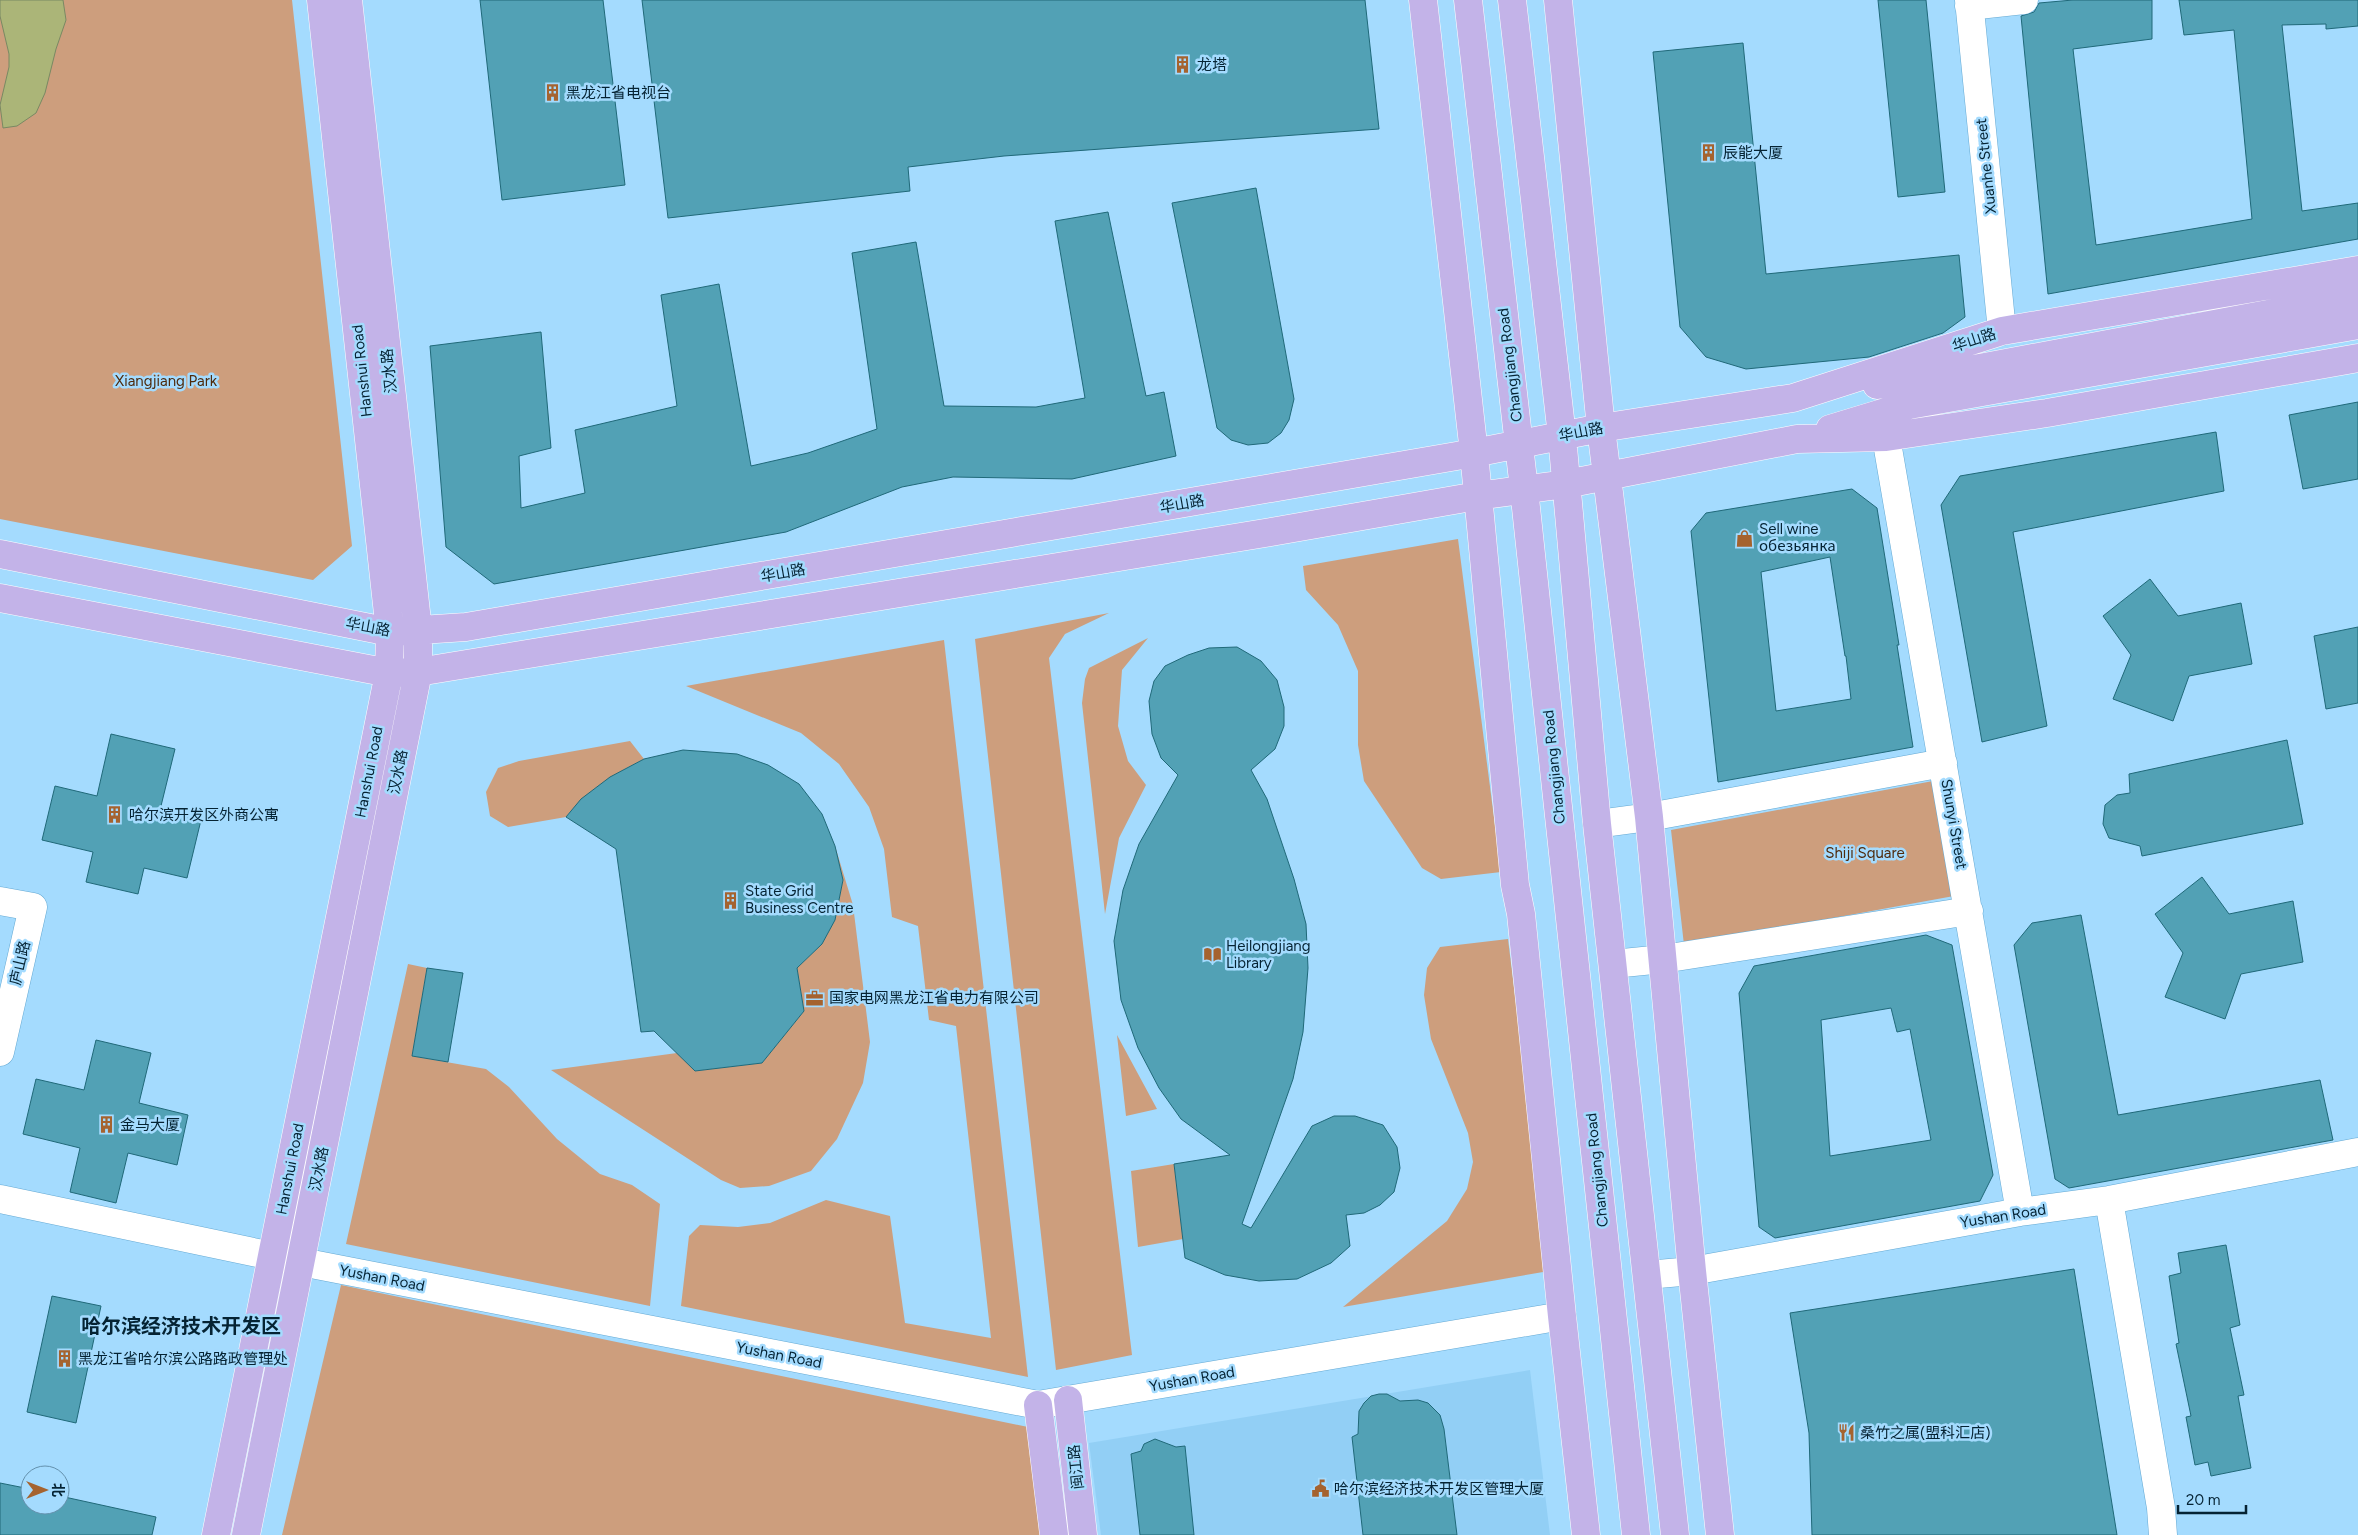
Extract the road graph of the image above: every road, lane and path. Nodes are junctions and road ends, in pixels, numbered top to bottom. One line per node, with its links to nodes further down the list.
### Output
1 (321, 0): 28 (main road, Hanshui Road)
2 (348, 0): 27 (main road, 汉水路)
3 (1423, 0): 20 (main road)
4 (1468, 0): 19 (main road, Changjiang Road)
5 (1512, 0): 16 (main road)
6 (1558, 0): 15 (main road)
7 (2024, 0): 8 (street)
8 (1969, 3): 12 (street, Xuanhe Street)
9 (2358, 270): 12 (main road, 华山路)
10 (2358, 297): 14 (main road)
11 (2358, 325): 18 (main road)
12 (2002, 331): 14 (main road, 华山路)
13 (2358, 358): 17 (main road)
14 (1793, 398): 15 (main road, 华山路)
15 (1601, 428): 16 (main road, 华山路); 21 (main road)
16 (1562, 436): 19 (main road, 华山路); 22 (main road)
17 (1886, 437): 18 (main road); 31 (street, Shunyi Street)
18 (1797, 439): 21 (main road)
19 (1519, 445): 20 (main road, 华山路); 23 (main road, Changjiang Road)
20 (1474, 453): 24 (main road); 27 (main road, 华山路)
21 (1608, 476): 22 (main road); 32 (main road)
22 (1566, 484): 23 (main road); 33 (main road)
23 (1524, 489): 24 (main road); 55 (main road, Changjiang Road)
24 (1477, 496): 29 (main road); 47 (main road)
25 (0, 554): 28 (main road, 华山路)
26 (1, 604): 30 (main road)
27 (418, 630): 28 (main road, 华山路); 29 (main road, 汉水路)
28 (390, 632): 30 (main road, Hanshui Road)
29 (418, 672): 30 (main road); 44 (main road, 汉水路)
30 (389, 673): 43 (main road, Hanshui Road)
31 (1944, 764): 32 (street); 35 (street, Shunyi Street)
32 (1649, 817): 33 (street); 36 (main road)
33 (1597, 824): 37 (main road)
34 (0, 902): 38 (street, 庐山路)
35 (1969, 911): 36 (street); 42 (street, Shunyi Street)
36 (1663, 959): 37 (street); 45 (main road)
37 (1613, 964): 46 (main road)
38 (0, 1052)
39 (2358, 1152): 41 (street, Yushan Road)
40 (0, 1200): 43 (street, Yushan Road)
41 (2109, 1200): 42 (street, Yushan Road); 58 (street)
42 (2020, 1212): 45 (street, Yushan Road)
43 (272, 1256): 44 (street, Yushan Road); 50 (main road, Hanshui Road)
44 (300, 1262): 49 (street, Yushan Road); 51 (main road, 汉水路)
45 (1692, 1271): 46 (street, Yushan Road); 57 (main road)
46 (1647, 1275): 56 (main road)
47 (1562, 1316): 48 (street, Yushan Road); 54 (main road)
48 (1068, 1400): 49 (street, Yushan Road); 53 (main road, 闽江路)
49 (1038, 1405): 52 (main road, 闽江路)
50 (216, 1535)
51 (246, 1535)
52 (1054, 1535)
53 (1083, 1535)
54 (1586, 1535)
55 (1636, 1535)
56 (1675, 1535)
57 (1720, 1535)
58 (2163, 1535)

